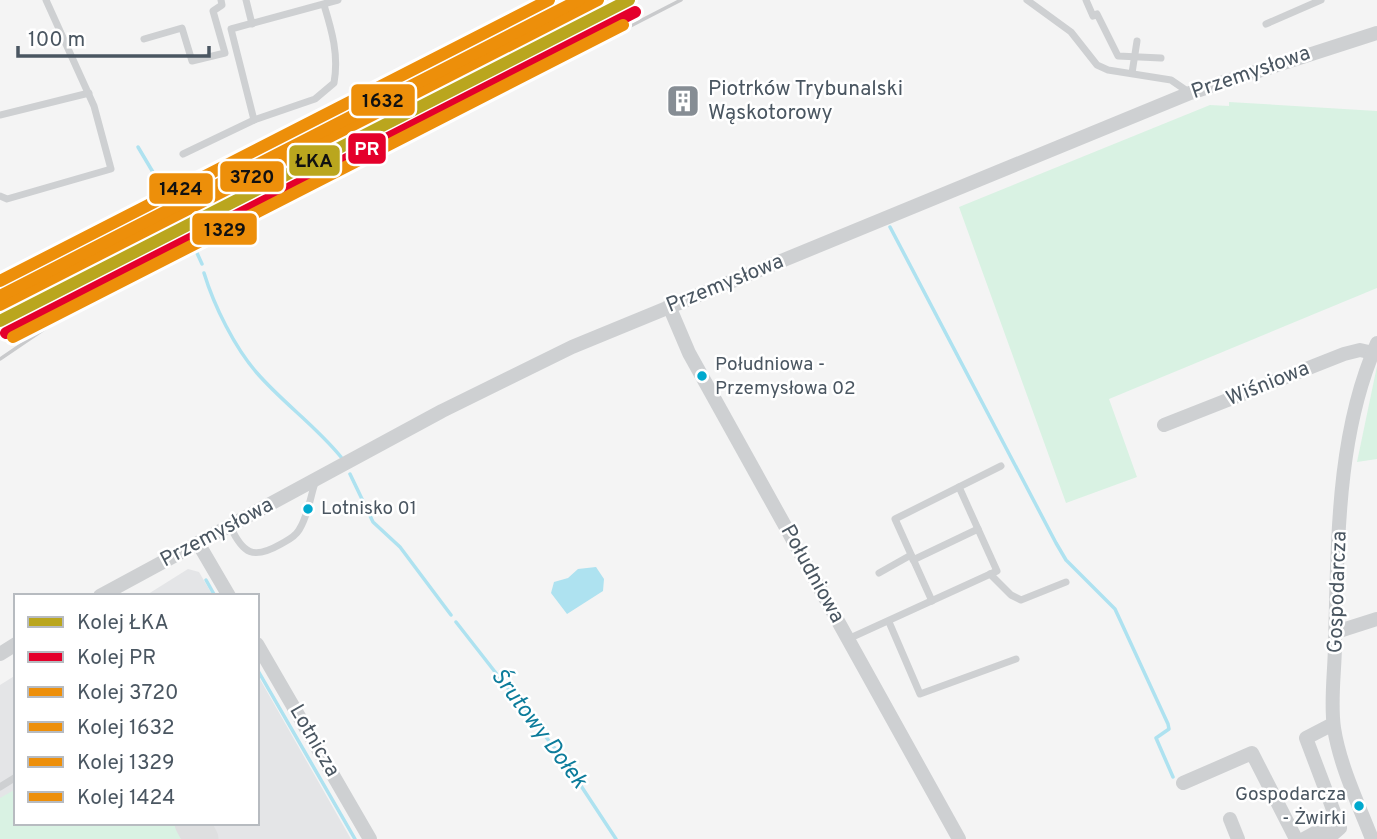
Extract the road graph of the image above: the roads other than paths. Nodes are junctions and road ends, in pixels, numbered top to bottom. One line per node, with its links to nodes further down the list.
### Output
1 (46, 0): 17 (lane)
2 (221, 0): 12 (lane)
3 (246, 0): 9 (lane)
4 (338, 0): 8 (lane)
5 (1027, 0): 16 (lane)
6 (1086, 0): 14 (lane)
7 (1321, 0): 10 (lane)
8 (324, 5): 9 (lane); 20 (lane)
9 (253, 24): 20 (lane)
10 (1266, 24)
11 (1377, 33): 18 (street, Przemysłowa)
12 (144, 39)
13 (1137, 41): 14 (lane)
14 (1134, 57): 15 (lane); 16 (lane)
15 (1161, 58)
16 (1132, 73): 18 (lane)
17 (89, 93): 19 (lane); 22 (lane)
18 (1190, 93): 23 (street, Przemysłowa)
19 (0, 115)
20 (254, 120): 21 (lane)
21 (183, 155)
22 (0, 196)
23 (669, 306): 27 (street, Przemysłowa); 42 (street, Południowa)
24 (1375, 348): 25 (street, Wiśniowa); 41 (street, Gospodarcza)
25 (1164, 425)
26 (1000, 466): 28 (lane)
27 (317, 479): 29 (street, Przemysłowa); 29 (lane)
28 (959, 487): 30 (lane); 32 (lane)
29 (230, 526): 31 (street, Przemysłowa)
30 (978, 530): 32 (lane); 34 (lane)
31 (198, 543): 36 (street, Przemysłowa); 37 (street)
32 (912, 557): 33 (lane); 38 (lane)
33 (878, 573)
34 (990, 574): 35 (lane); 38 (lane)
35 (1066, 582)
36 (104, 594)
37 (228, 594)
38 (932, 601): 40 (lane)
39 (1377, 619): 41 (street)
40 (889, 622): 42 (lane); 44 (lane)
41 (1336, 632): 45 (street, Gospodarcza)
42 (848, 639): 49 (street, Południowa)
43 (259, 647): 48 (street, Lotnicza)
44 (1016, 659)
45 (1334, 724): 52 (street); 53 (street, Gospodarcza)
46 (1182, 783): 51 (street)
47 (1230, 819): 50 (street)
48 (370, 839)
49 (959, 839)
50 (1238, 839)
51 (1296, 839)
52 (1304, 839)
53 (1372, 839)

